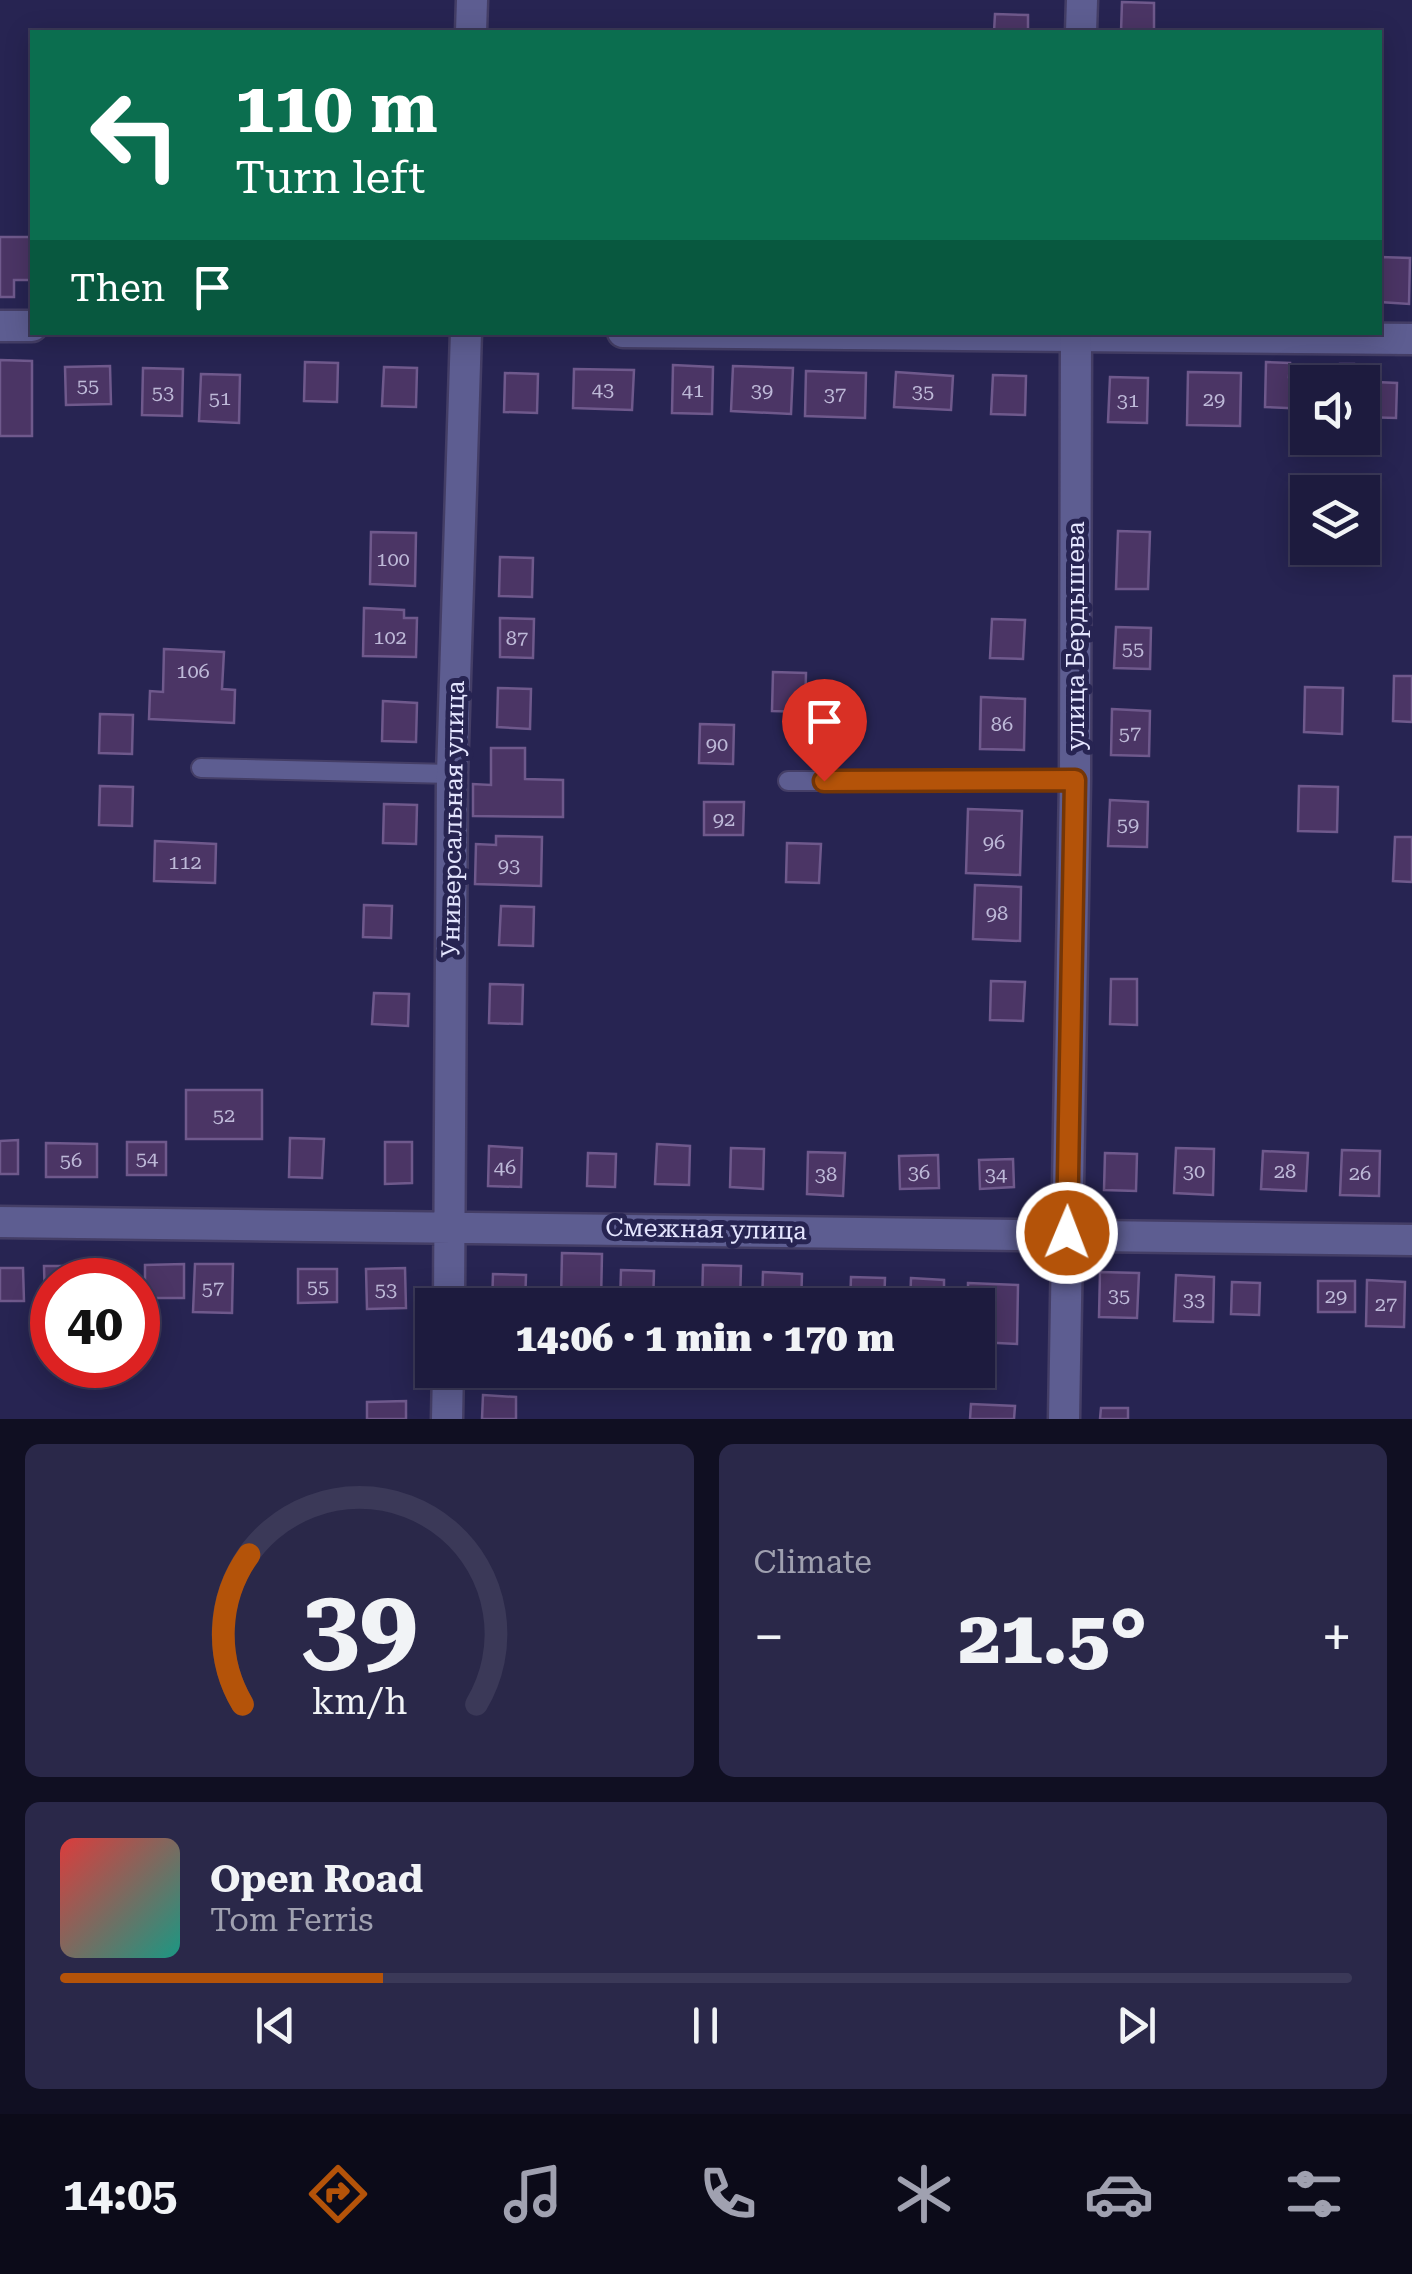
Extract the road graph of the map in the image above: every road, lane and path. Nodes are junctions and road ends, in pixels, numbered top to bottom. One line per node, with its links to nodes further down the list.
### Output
1 (472, 0): 3 (street)
2 (1082, 0): 4 (street)
3 (471, 30)
4 (1081, 30)
5 (0, 326): 6 (street)
6 (30, 326)
7 (466, 335): 12 (street, Универсальная улица)
8 (1076, 335): 13 (street, улица Бердышева)
9 (1172, 335): 10 (street)
10 (1412, 340)
11 (201, 768): 12 (lane)
12 (452, 774): 16 (street, Универсальная улица)
13 (1075, 780): 14 (lane); 17 (street, улица Бердышева)
14 (788, 782)
15 (0, 1222): 16 (street, Смежная улица)
16 (450, 1226): 17 (street, Смежная улица); 19 (street, Универсальная улица)
17 (1067, 1233): 18 (street, Смежная улица); 22 (street, улица Бердышева)
18 (1412, 1240)
19 (449, 1288)
20 (448, 1388): 21 (street)
21 (447, 1419)
22 (1064, 1419)

